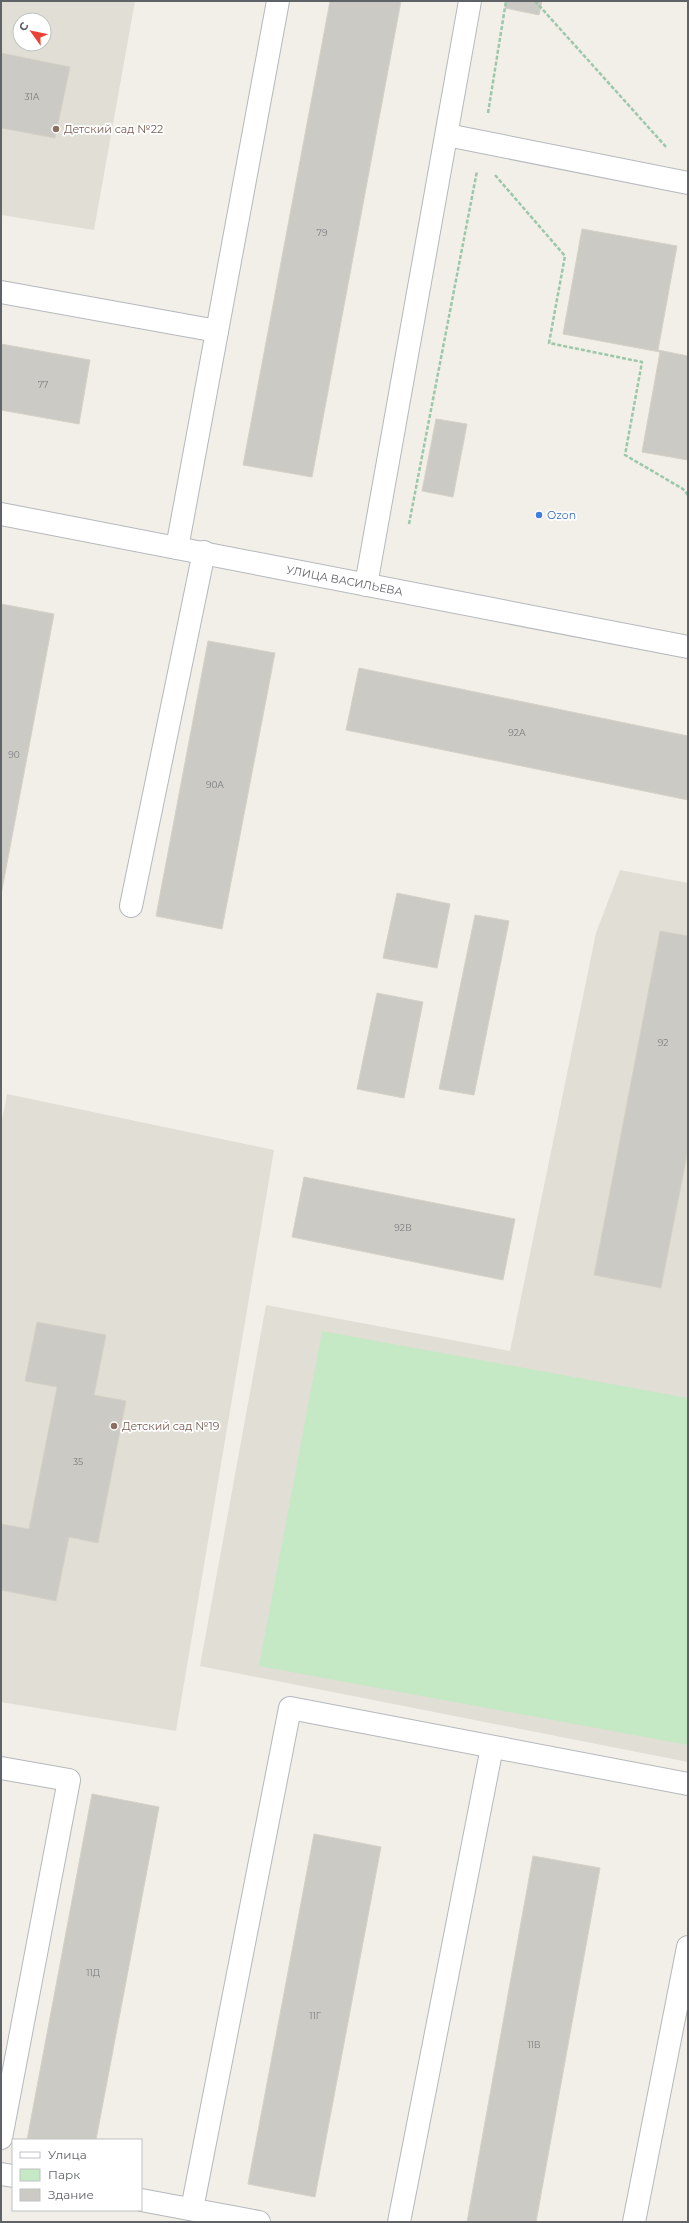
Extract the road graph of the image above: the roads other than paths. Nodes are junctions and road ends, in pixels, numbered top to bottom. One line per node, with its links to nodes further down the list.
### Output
1 (278, 1): 6 (street)
2 (470, 1): 3 (street)
3 (447, 135): 4 (street); 10 (street)
4 (688, 183)
5 (1, 292): 6 (street)
6 (217, 331): 8 (street)
7 (1, 514): 8 (street, УЛИЦА ВАСИЛЬЕВА)
8 (177, 548): 9 (street, УЛИЦА ВАСИЛЬЕВА)
9 (204, 552): 10 (street, УЛИЦА ВАСИЛЬЕВА); 12 (street)
10 (366, 584): 11 (street, УЛИЦА ВАСИЛЬЕВА)
11 (688, 647)
12 (131, 906)
13 (492, 1747): 15 (street); 21 (street); 23 (street)
14 (1, 1768): 17 (street)
15 (688, 1784)
16 (688, 1947): 24 (street)
17 (1, 2138)
18 (1, 2174): 19 (street)
19 (12, 2176)
20 (142, 2200): 21 (street)
21 (192, 2209): 22 (street)
22 (259, 2222)
23 (399, 2222)
24 (634, 2222)

